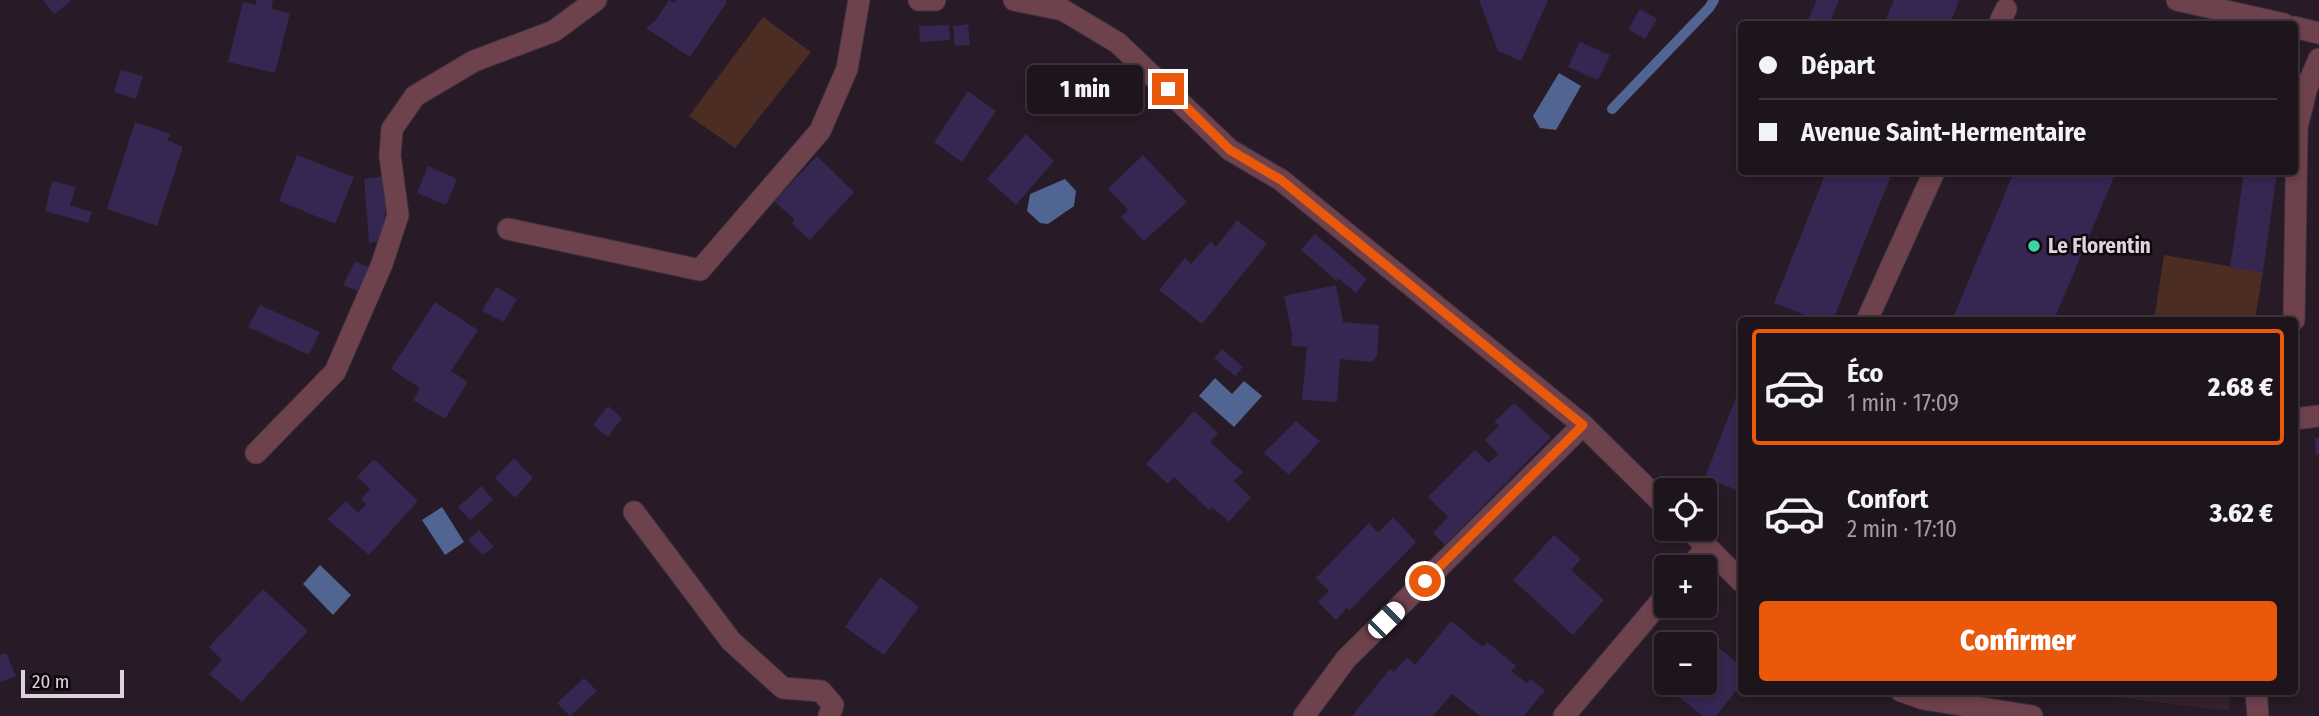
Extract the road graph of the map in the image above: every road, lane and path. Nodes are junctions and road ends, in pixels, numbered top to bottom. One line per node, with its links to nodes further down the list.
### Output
1 (596, 0): 20 (street)
2 (859, 0): 14 (street)
3 (919, 0): 4 (street)
4 (935, 0)
5 (1014, 0): 19 (street)
6 (2181, 0): 7 (street)
7 (2271, 21)
8 (2298, 28): 9 (street)
9 (2319, 33)
10 (2319, 59): 11 (street)
11 (2298, 123)
12 (1933, 175): 15 (street)
13 (2296, 175): 16 (street)
14 (508, 229)
15 (1868, 317)
16 (2294, 317)
17 (2319, 416): 18 (street)
18 (2298, 419)
19 (1583, 425): 21 (street); 31 (street)
20 (256, 453)
21 (1654, 495)
22 (634, 512): 30 (street)
23 (1701, 541): 24 (street)
24 (1707, 547): 25 (street); 26 (street)
25 (1700, 555)
26 (1738, 572)
27 (1654, 609): 32 (street)
28 (1912, 695): 33 (street)
29 (2256, 695): 34 (street)
30 (829, 716)
31 (1304, 716)
32 (1564, 716)
33 (2032, 716)
34 (2258, 716)

